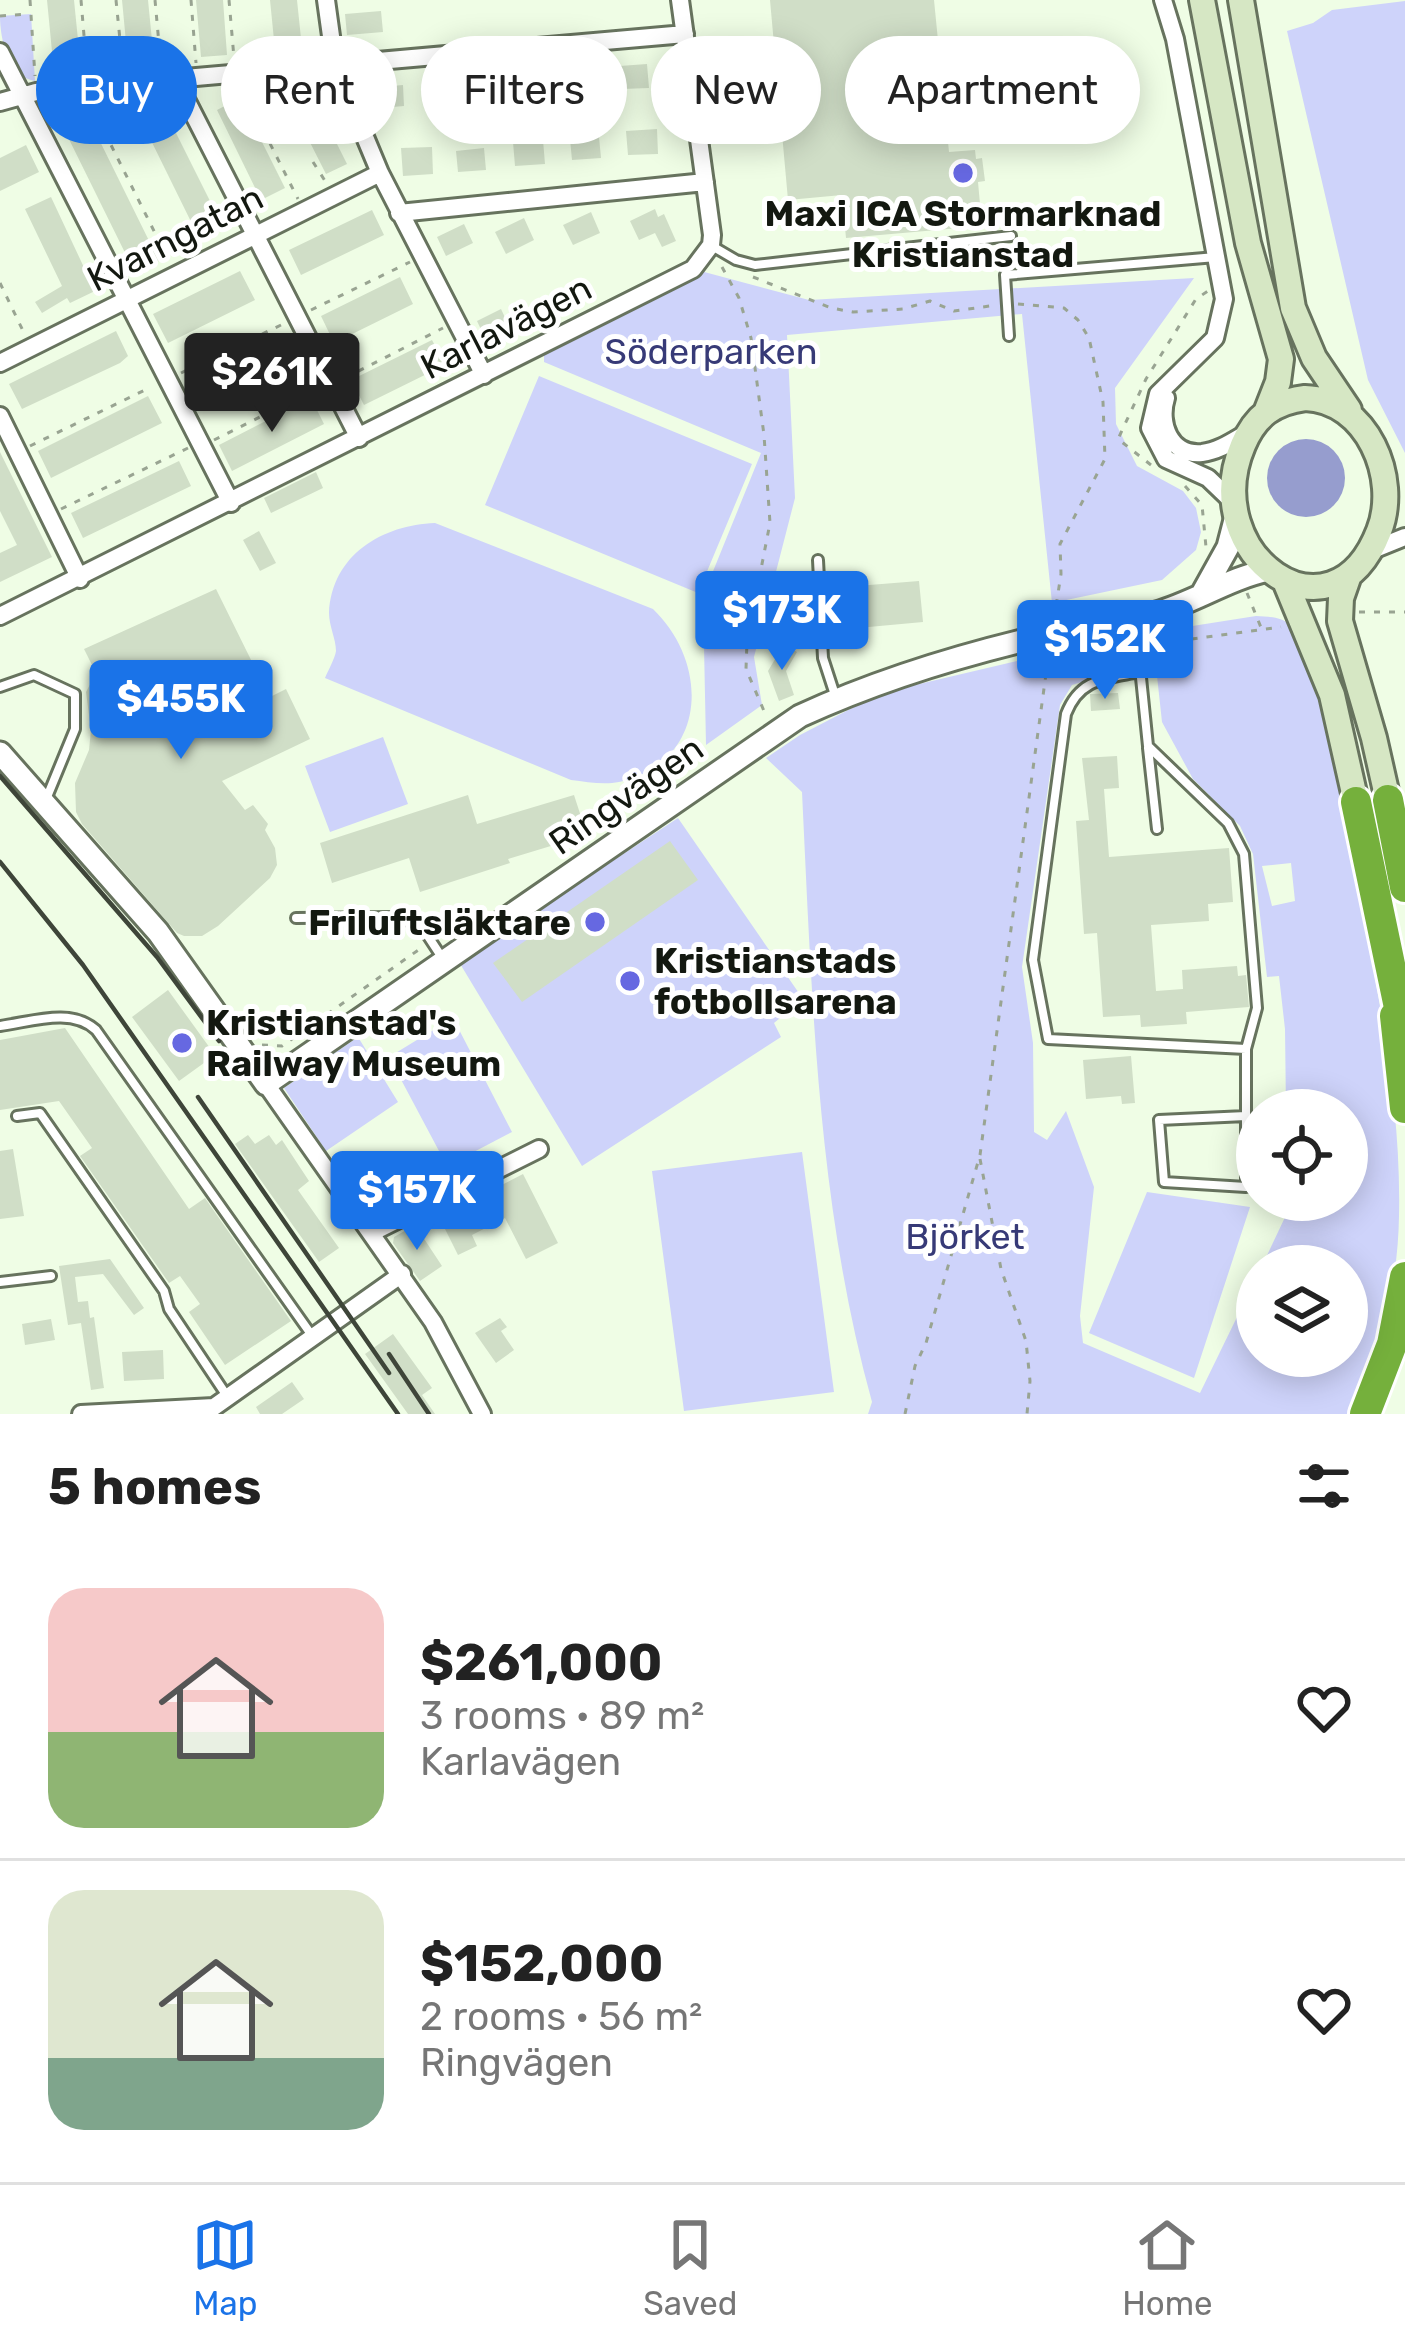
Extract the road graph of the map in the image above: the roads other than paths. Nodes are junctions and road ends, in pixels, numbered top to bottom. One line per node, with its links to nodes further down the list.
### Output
1 (326, 0): 7 (street)
2 (680, 0): 6 (street)
3 (1163, 0): 21 (street)
4 (1202, 0): 27 (main road)
5 (1241, 0): 29 (main road)
6 (685, 34): 9 (street); 16 (street)
7 (330, 36)
8 (0, 52): 11 (street)
9 (397, 59)
10 (36, 93): 11 (street)
11 (29, 94): 12 (street); 22 (street)
12 (0, 102)
13 (197, 131): 18 (street)
14 (368, 144): 15 (street)
15 (380, 173): 17 (street); 18 (street, Kvarngatan)
16 (705, 182): 17 (street); 20 (street)
17 (399, 213): 25 (street)
18 (255, 235): 22 (street, Kvarngatan); 31 (street)
19 (1011, 236): 20 (lane)
20 (711, 245): 25 (street, Karlavägen)
21 (1217, 257): 23 (lane); 26 (street)
22 (127, 299): 24 (street, Kvarngatan); 32 (street)
23 (1009, 336)
24 (0, 363)
25 (484, 375): 31 (street, Karlavägen)
26 (1172, 380): 30 (street); 34 (street)
27 (1267, 410): 29 (main road); 30 (main road)
28 (0, 416): 40 (street)
29 (1354, 417): 33 (main road)
30 (1249, 432): 34 (main road)
31 (359, 438): 32 (street, Karlavägen)
32 (231, 502): 40 (street, Karlavägen)
33 (1395, 507): 36 (main road)
34 (1234, 511): 39 (main road); 41 (street)
35 (1405, 537): 36 (street)
36 (1370, 551): 38 (main road)
37 (818, 560): 46 (lane)
38 (1349, 574): 39 (main road); 49 (main road)
39 (1277, 576): 41 (street, Ringvägen); 50 (main road)
40 (80, 579): 42 (street, Karlavägen)
41 (1198, 597): 43 (street, Ringvägen)
42 (0, 616)
43 (1135, 617): 44 (lane); 46 (street, Ringvägen)
44 (1140, 672): 47 (lane); 59 (lane)
45 (0, 687): 51 (lane)
46 (836, 699): 55 (street, Ringvägen)
47 (1148, 746): 52 (lane); 59 (lane)
48 (0, 754): 51 (street)
49 (1388, 800): 53 (highway)
50 (1355, 802): 56 (highway)
51 (44, 804): 60 (street)
52 (1157, 829)
53 (1405, 887)
54 (296, 918): 55 (lane)
55 (437, 951): 60 (street, Ringvägen)
56 (1389, 968): 58 (highway); 62 (highway)
57 (0, 1026): 71 (lane)
58 (1405, 1036)
59 (1246, 1049): 61 (lane)
60 (266, 1084): 66 (street)
61 (1246, 1089)
62 (1405, 1108)
63 (17, 1116): 72 (lane)
64 (1246, 1116): 64 (lane)
65 (539, 1149): 66 (street)
66 (373, 1232): 67 (street)
67 (402, 1274): 71 (street); 74 (street)
68 (51, 1276): 70 (lane)
69 (1405, 1277): 75 (highway)
70 (0, 1282)
71 (313, 1336): 72 (street)
72 (220, 1406): 73 (street)
73 (81, 1414)
74 (482, 1414)
75 (1364, 1414)

